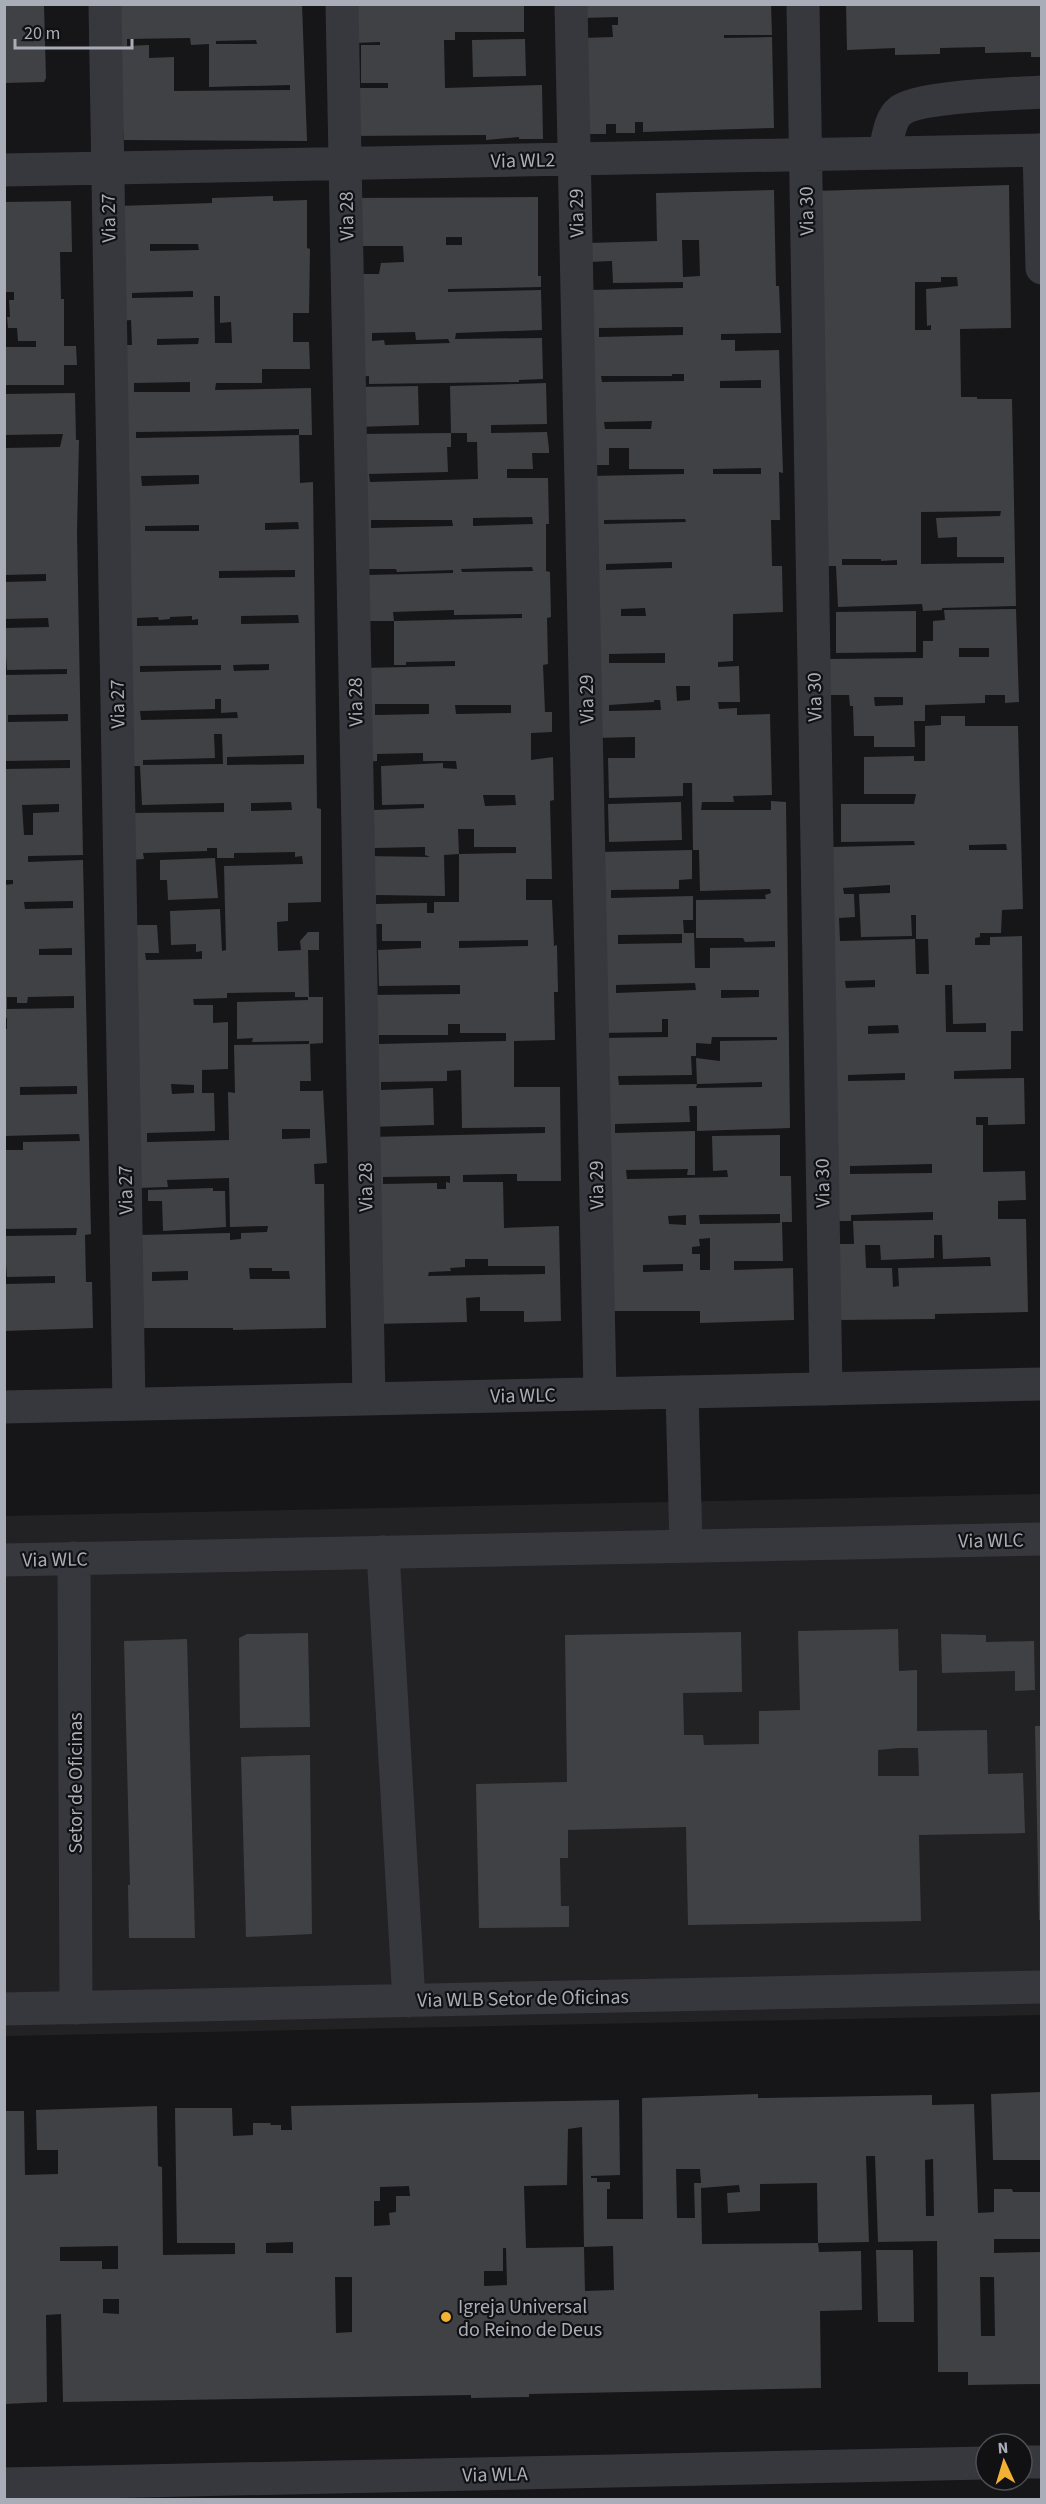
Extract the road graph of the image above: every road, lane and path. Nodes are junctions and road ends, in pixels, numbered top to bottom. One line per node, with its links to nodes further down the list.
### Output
1 (105, 4): 11 (street, Via 27)
2 (342, 4): 10 (street, Via 28)
3 (571, 4): 9 (street, Via 29)
4 (803, 4): 8 (street, Via 30)
5 (1041, 92): 7 (street)
6 (1040, 150): 7 (street, Via WL2); 13 (street)
7 (884, 153): 8 (street, Via WL2)
8 (805, 155): 9 (street, Via WL2); 15 (street, Via 30)
9 (575, 159): 10 (street, Via WL2); 17 (street, Via 29)
10 (345, 163): 11 (street, Via WL2); 18 (street, Via 28)
11 (107, 168): 12 (street, Via WL2); 19 (street, Via 27)
12 (5, 169)
13 (1041, 268)
14 (1041, 1384): 15 (street, Via WLC)
15 (826, 1389): 16 (street, Via WLC)
16 (682, 1392): 17 (street, Via WLC); 22 (street)
17 (600, 1394): 18 (street, Via WLC)
18 (369, 1399): 19 (street, Via WLC)
19 (129, 1404): 20 (street, Via WLC)
20 (4, 1407)
21 (1041, 1539): 22 (street, Via WLC)
22 (686, 1546): 23 (street, Via WLC)
23 (383, 1552): 24 (street, Via WLC); 27 (street)
24 (74, 1558): 25 (street, Via WLC); 28 (street, Setor de Oficinas)
25 (4, 1560)
26 (1041, 1987): 27 (street, Via WLB Setor de Oficinas)
27 (409, 2001): 28 (street, Via WLB Setor de Oficinas)
28 (76, 2008): 29 (street, Via WLB Setor de Oficinas)
29 (4, 2009)
30 (974, 2463): 31 (street, Via WLA)
31 (4, 2484)

